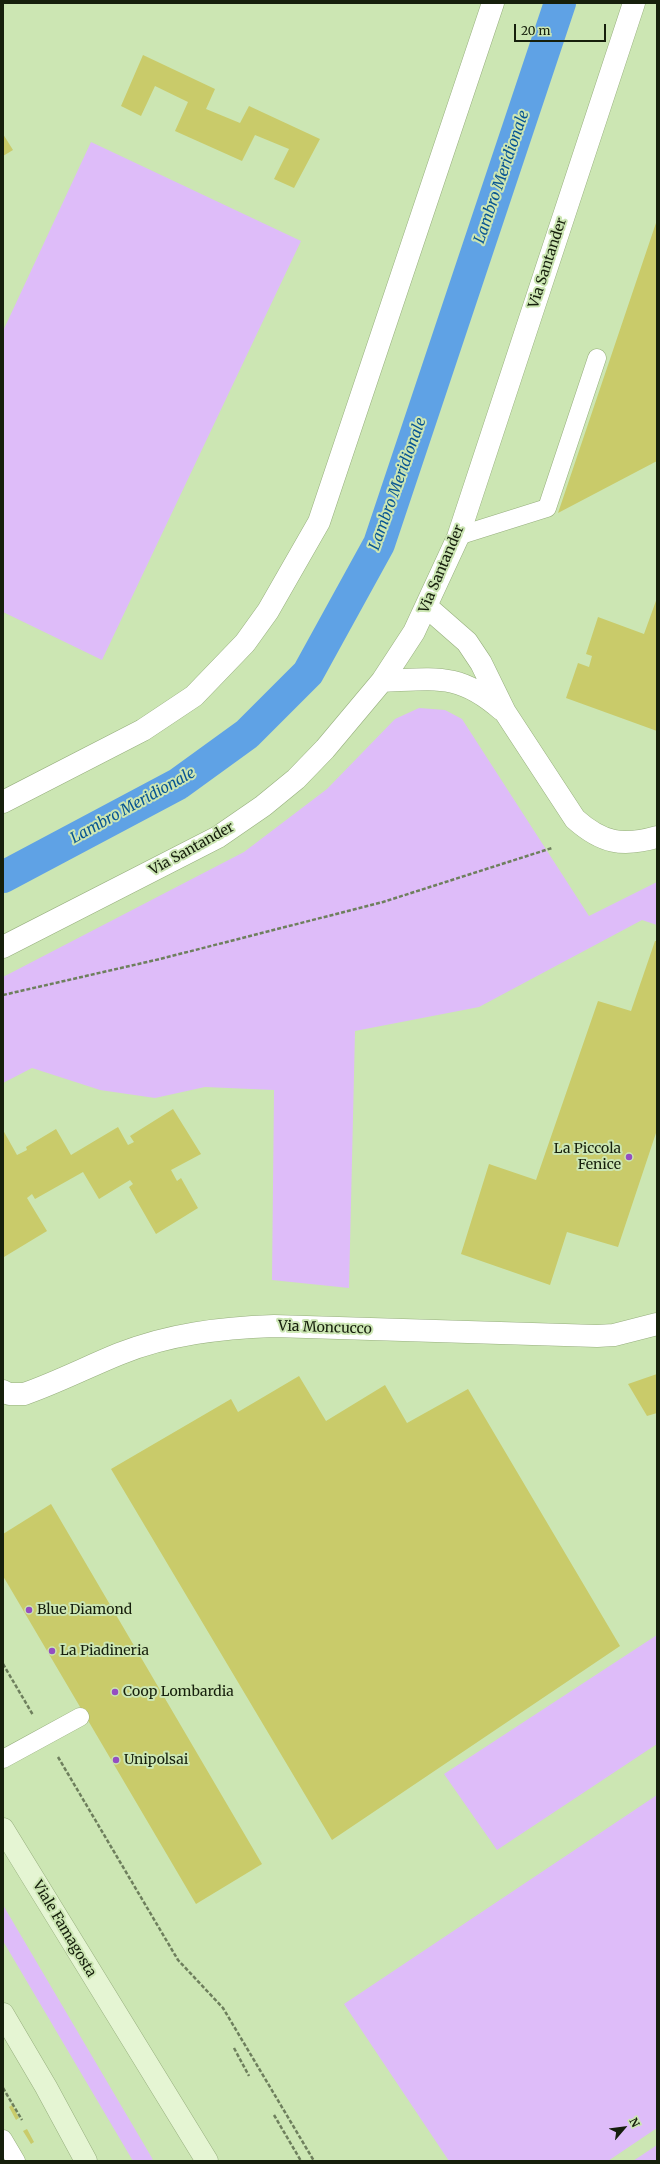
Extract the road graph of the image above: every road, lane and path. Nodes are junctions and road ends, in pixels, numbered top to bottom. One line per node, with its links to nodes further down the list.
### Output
1 (493, 3): 8 (street)
2 (634, 3): 4 (street, Via Santander)
3 (596, 358): 4 (lane)
4 (458, 536): 5 (street, Via Santander)
5 (427, 607): 6 (street, Via Santander); 7 (street)
6 (382, 681): 7 (street); 11 (street, Via Santander)
7 (505, 712): 9 (street)
8 (3, 802)
9 (657, 837)
10 (552, 848): 12 (path)
11 (3, 947)
12 (3, 994)
13 (657, 1324): 14 (street, Via Moncucco)
14 (3, 1392)
15 (3, 1664): 17 (path)
16 (80, 1717): 17 (lane)
17 (46, 1737): 18 (lane); 33 (path)
18 (3, 1759)
19 (3, 1829): 21 (main road, Viale Famagosta)
20 (3, 2014): 24 (main road)
21 (124, 2029): 30 (main road, Viale Famagosta); 31 (main road, Viale Famagosta)
22 (234, 2048): 23 (path)
23 (249, 2076)
24 (46, 2087): 28 (main road); 29 (main road)
25 (274, 2115): 32 (path)
26 (3, 2139): 27 (lane)
27 (16, 2161)
28 (86, 2161)
29 (96, 2161)
30 (190, 2161)
31 (207, 2161)
32 (300, 2161)
33 (314, 2161)

